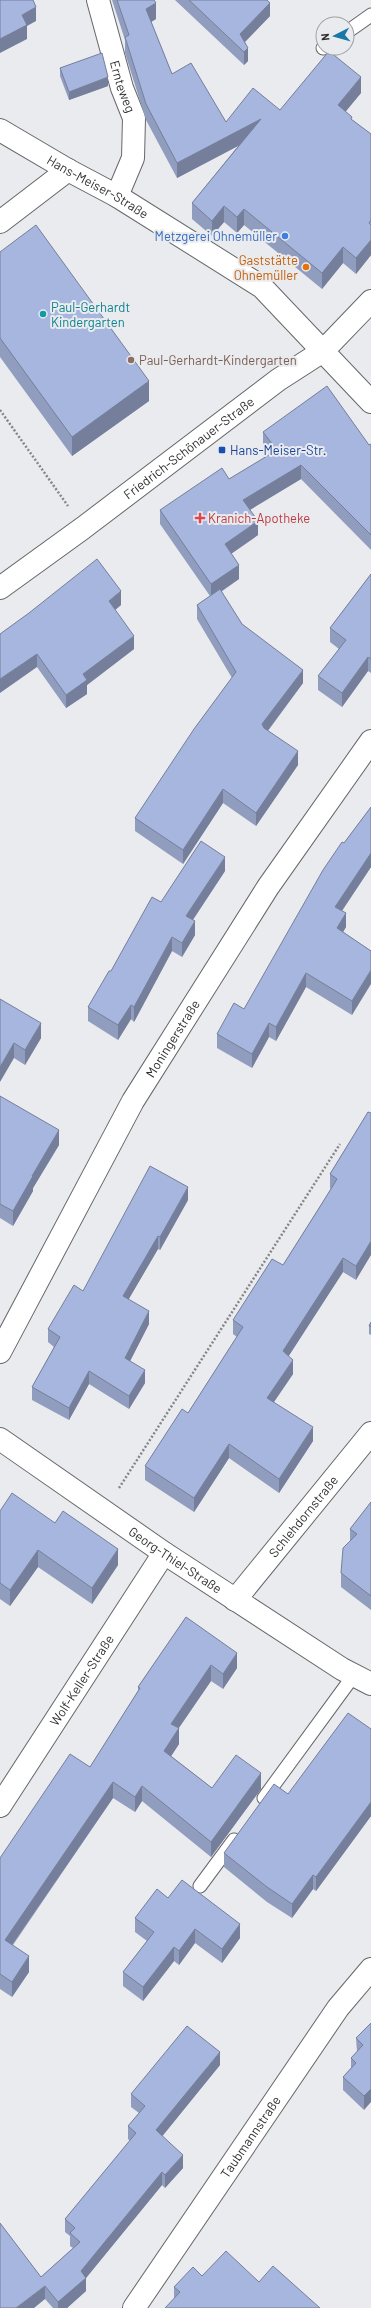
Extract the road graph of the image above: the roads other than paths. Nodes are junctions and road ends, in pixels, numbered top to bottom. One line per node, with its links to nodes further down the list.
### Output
1 (98, 0): 6 (street, Ernteweg)
2 (371, 15): 3 (lane)
3 (355, 26)
4 (0, 130): 5 (street, Hans-Meiser-Straße)
5 (68, 170): 6 (street, Hans-Meiser-Straße); 7 (street)
6 (117, 196): 9 (street, Hans-Meiser-Straße)
7 (0, 222)
8 (371, 301): 9 (street, Friedrich-Schönauer-Straße)
9 (323, 351): 10 (street, Hans-Meiser-Straße); 11 (street, Friedrich-Schönauer-Straße)
10 (371, 402)
11 (0, 588)
12 (371, 741): 13 (street, Moningerstraße)
13 (0, 1352)
14 (371, 1433): 17 (street, Schlehdornstraße)
15 (0, 1439): 16 (street, Georg-Thiel-Straße)
16 (164, 1554): 17 (street, Georg-Thiel-Straße); 19 (street, Wolf-Keller-Straße)
17 (235, 1600): 18 (street, Georg-Thiel-Straße)
18 (362, 1680): 20 (lane, Georg-Thiel-Straße)
19 (0, 1806)
20 (256, 1809)
21 (242, 1828): 22 (lane)
22 (200, 1886)
23 (371, 1969): 24 (street, Taubmannstraße)
24 (134, 2308)

